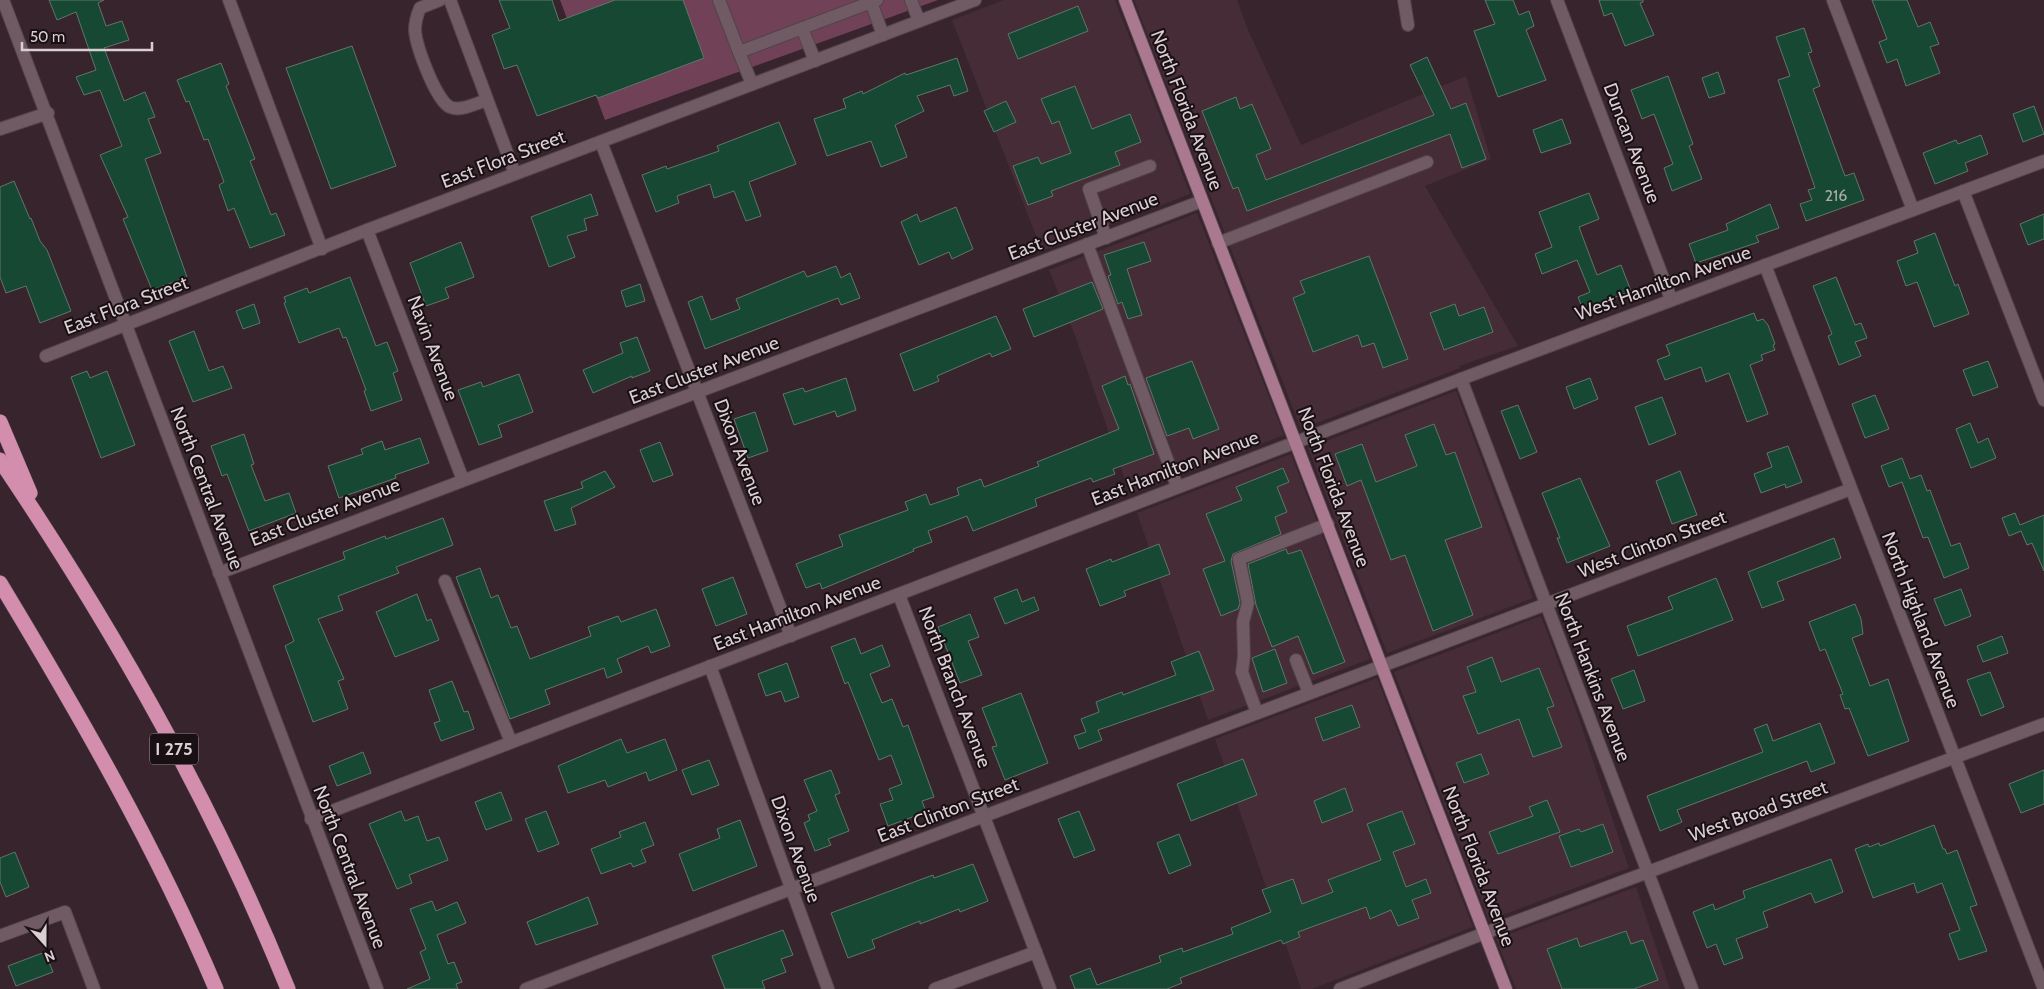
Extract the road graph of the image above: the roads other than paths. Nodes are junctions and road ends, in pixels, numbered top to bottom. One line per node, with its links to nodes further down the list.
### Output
1 (3, 0): 21 (street, North Central Avenue)
2 (229, 0): 35 (street)
3 (440, 0): 20 (street)
4 (450, 0): 20 (street)
5 (719, 0): 17 (street)
6 (911, 0): 13 (street)
7 (975, 0): 13 (street, East Flora Street)
8 (1125, 0): 29 (main road, North Florida Avenue)
9 (1404, 0): 14 (street)
10 (1557, 0): 37 (street, Duncan Avenue)
11 (1833, 0): 30 (street)
12 (871, 1): 15 (street); 16 (street)
13 (919, 21): 16 (street, East Flora Street)
14 (1408, 25)
15 (802, 28): 17 (street); 18 (street)
16 (883, 35): 18 (street, East Flora Street)
17 (739, 52): 19 (street)
18 (815, 61): 19 (street, East Flora Street)
19 (752, 84): 23 (street, East Flora Street)
20 (487, 100): 27 (street)
21 (48, 113): 22 (street); 38 (street, North Central Avenue)
22 (0, 129)
23 (601, 142): 27 (street, East Flora Street); 41 (street, Dixon Avenue)
24 (2044, 161): 28 (street, West Hamilton Avenue)
25 (1427, 162): 33 (street)
26 (1150, 166): 32 (street)
27 (515, 174): 31 (street, East Flora Street)
28 (1963, 191): 30 (street, West Hamilton Avenue); 42 (street)
29 (1202, 201): 32 (street, East Cluster Avenue); 33 (main road, North Florida Avenue)
30 (1914, 210): 36 (street, West Hamilton Avenue)
31 (367, 230): 35 (street, East Flora Street); 46 (street, Navin Avenue)
32 (1106, 238): 34 (street, East Cluster Avenue)
33 (1218, 243): 44 (main road, North Florida Avenue)
34 (1087, 244): 41 (street, East Cluster Avenue); 47 (street)
35 (322, 249): 38 (street, East Flora Street)
36 (1765, 265): 37 (street, West Hamilton Avenue); 48 (street, North Highland Avenue)
37 (1671, 299): 40 (street, West Hamilton Avenue)
38 (127, 325): 39 (street, East Flora Street); 51 (street, North Central Avenue)
39 (46, 356)
40 (1460, 379): 44 (street, West Hamilton Avenue); 55 (street, North Hankins Avenue)
41 (698, 393): 46 (street, East Cluster Avenue); 56 (street, Dixon Avenue)
42 (2044, 400)
43 (0, 422): 49 (highway)
44 (1296, 441): 47 (street, East Hamilton Avenue); 50 (main road, North Florida Avenue)
45 (0, 460): 49 (highway, I 275)
46 (463, 480): 51 (street, East Cluster Avenue)
47 (1177, 486): 54 (street, East Hamilton Avenue)
48 (1851, 489): 55 (street, West Clinton Street); 64 (street, North Highland Avenue)
49 (40, 520): 74 (highway, I 275)
50 (1328, 524): 58 (main road, North Florida Avenue); 61 (street)
51 (219, 573): 66 (street, North Central Avenue)
52 (445, 581): 63 (street)
53 (0, 583): 73 (highway)
54 (899, 595): 56 (street, East Hamilton Avenue); 65 (street, North Branch Avenue)
55 (1545, 604): 58 (street, West Clinton Street); 67 (street, North Hankins Avenue)
56 (791, 636): 59 (street, East Hamilton Avenue)
57 (1296, 660): 60 (street)
58 (1382, 665): 60 (street, East Clinton Street); 69 (main road, North Florida Avenue)
59 (710, 666): 63 (street, East Hamilton Avenue); 68 (street, Dixon Avenue)
60 (1309, 693): 61 (street, East Clinton Street)
61 (1257, 713): 65 (street, East Clinton Street)
62 (2044, 724): 64 (street, West Broad Street)
63 (511, 742): 66 (street, East Hamilton Avenue)
64 (1954, 758): 67 (street, West Broad Street); 83 (street, North Highland Avenue)
65 (984, 816): 68 (street, East Clinton Street); 71 (street, North Branch Avenue)
66 (311, 819): 75 (street, North Central Avenue)
67 (1646, 872): 69 (street, West Broad Street); 82 (street, North Hankins Avenue)
68 (791, 890): 76 (street, East Clinton Street); 77 (street, Dixon Avenue)
69 (1484, 933): 80 (street, West Broad Street); 81 (main road, North Florida Avenue)
70 (0, 936): 72 (street)
71 (1036, 952): 78 (street); 79 (street, North Branch Avenue)
72 (94, 989)
73 (216, 989)
74 (288, 989)
75 (377, 989)
76 (526, 989)
77 (828, 989)
78 (935, 989)
79 (1050, 989)
80 (1340, 989)
81 (1506, 989)
82 (1692, 989)
83 (2044, 989)

